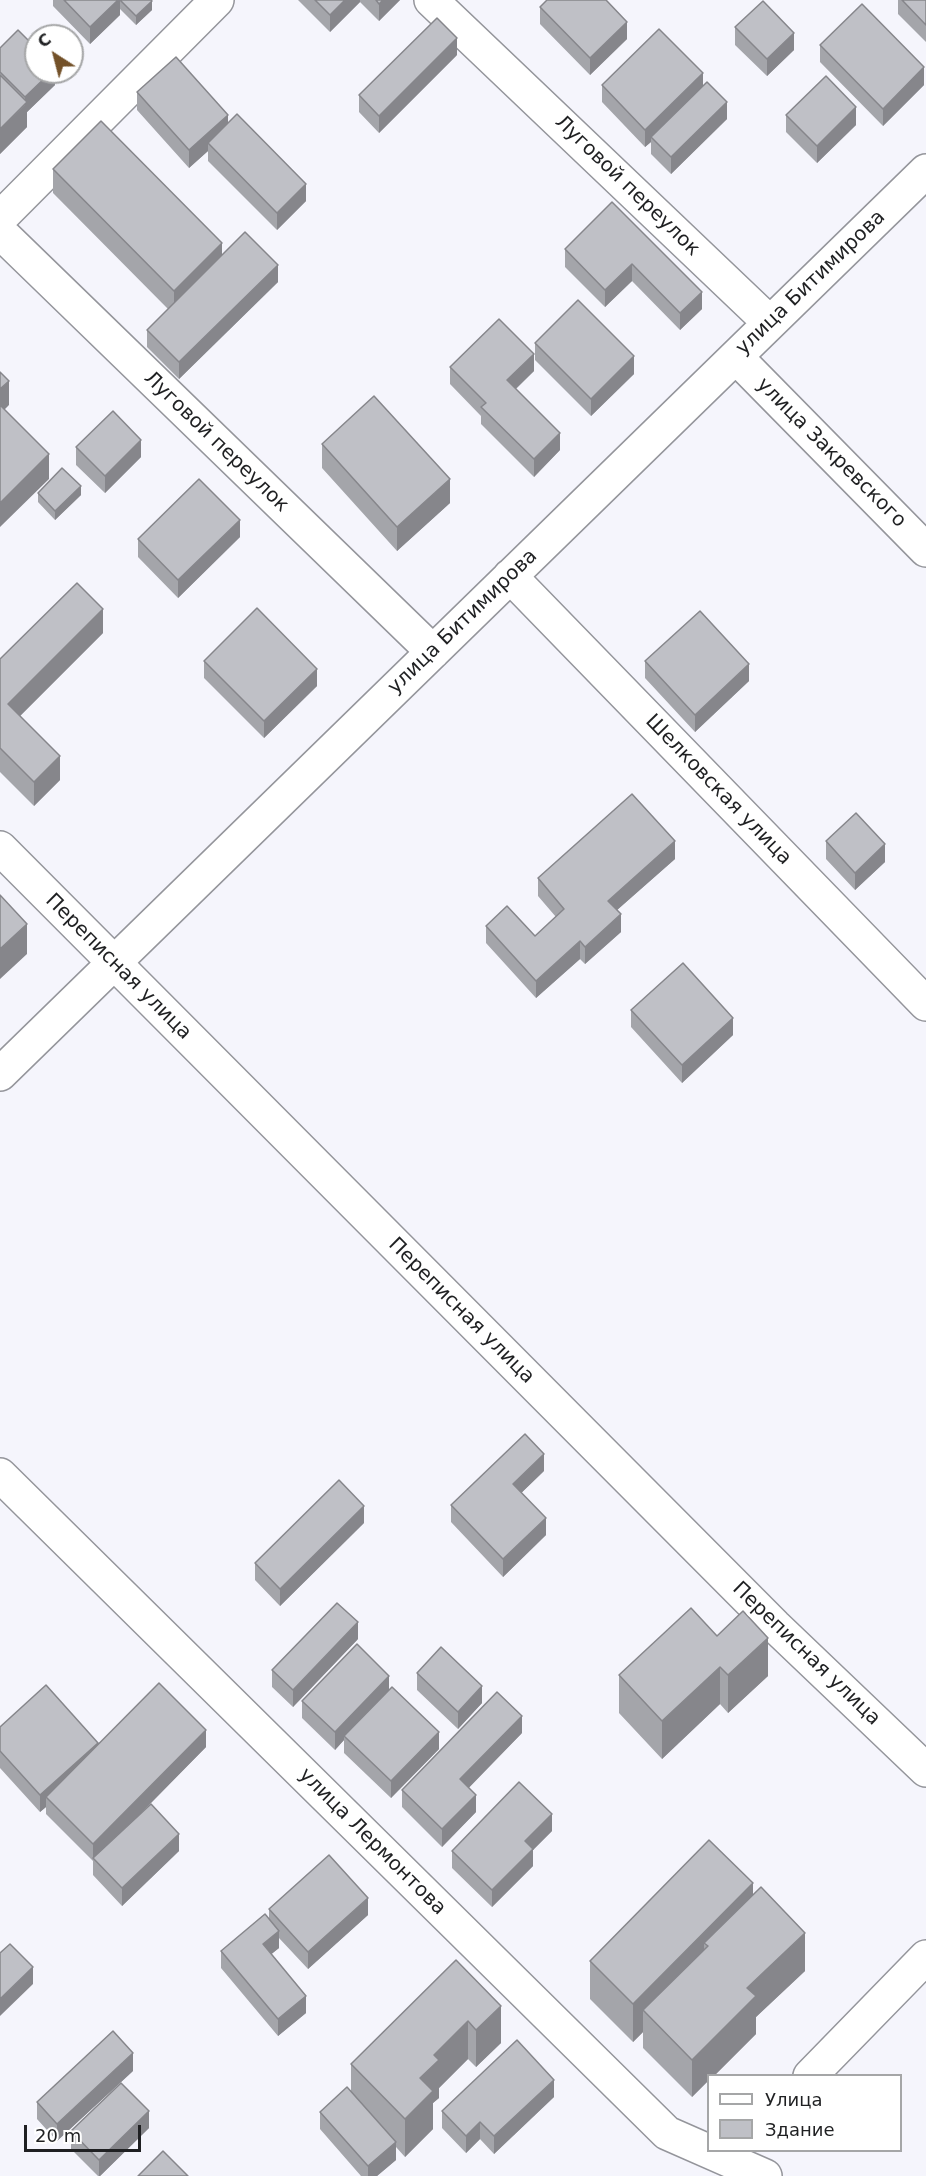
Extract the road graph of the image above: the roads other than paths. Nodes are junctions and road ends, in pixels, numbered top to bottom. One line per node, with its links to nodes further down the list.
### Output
1 (217, 0): 4 (street)
2 (431, 0): 6 (street, Луговой переулок)
3 (926, 171): 6 (street, улица Битимирова)
4 (0, 218)
5 (0, 232): 10 (street, Луговой переулок)
6 (770, 323): 7 (street, улица Битимирова)
7 (736, 357): 8 (street, улица Закревского); 9 (street, улица Битимирова)
8 (926, 550)
9 (510, 576): 10 (street, улица Битимирова); 13 (street, Шелковская улица)
10 (433, 651): 12 (street, улица Битимирова)
11 (0, 848): 12 (street, Переписная улица)
12 (114, 963): 14 (street, улица Битимирова); 16 (street, Переписная улица)
13 (926, 1004)
14 (0, 1074)
15 (0, 1475): 19 (street, улица Лермонтова)
16 (926, 1770)
17 (926, 1957): 18 (street)
18 (812, 2074)
19 (725, 2162): 20 (street, улица Лермонтова)
20 (765, 2176)

